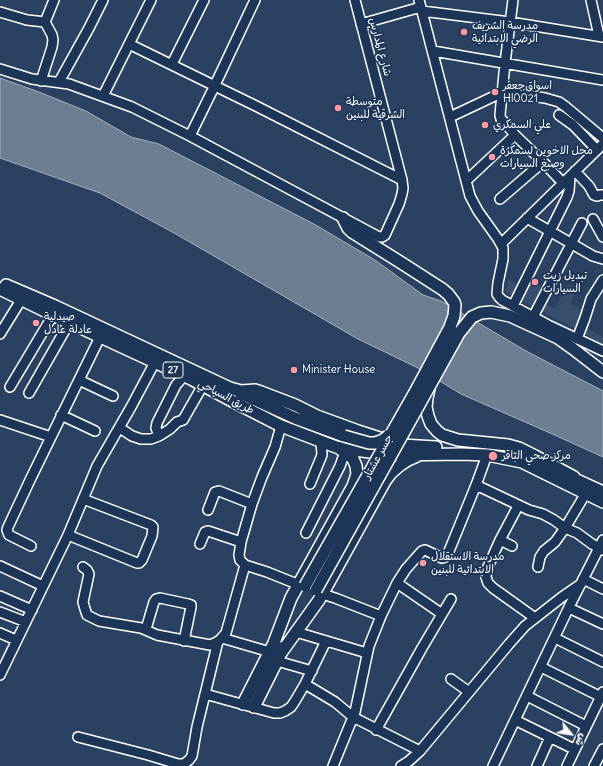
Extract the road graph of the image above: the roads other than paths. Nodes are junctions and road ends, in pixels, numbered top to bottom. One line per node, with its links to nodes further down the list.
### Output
1 (54, 0): 11 (street)
2 (103, 0): 22 (street)
3 (151, 0): 15 (street)
4 (204, 0): 18 (street)
5 (255, 0): 23 (street)
6 (354, 0): 13 (street, شارع المدارس)
7 (513, 0): 12 (street)
8 (591, 0): 14 (street)
9 (421, 6): 12 (street); 13 (street); 16 (street)
10 (0, 12): 11 (street)
11 (45, 22): 21 (street)
12 (510, 22): 14 (street); 17 (street)
13 (361, 24): 34 (street, شارع المدارس)
14 (601, 36)
15 (129, 44): 18 (street); 25 (street)
16 (433, 51): 17 (street); 27 (street)
17 (505, 63): 20 (street); 24 (street)
18 (172, 64): 23 (street)
19 (0, 69): 21 (street)
20 (603, 80)
21 (41, 81): 22 (street)
22 (59, 82): 25 (street)
23 (215, 86): 29 (street); 34 (street)
24 (503, 92): 27 (street); 28 (street); 30 (street)
25 (103, 96): 29 (street)
26 (559, 115): 31 (street)
27 (450, 118): 35 (street)
28 (515, 135): 32 (street); 35 (street)
29 (190, 136): 38 (street)
30 (603, 138)
31 (600, 147): 33 (street)
32 (543, 162): 33 (street); 37 (street)
33 (569, 177): 36 (street); 39 (street); 42 (street)
34 (402, 180): 38 (street, شارع المدارس)
35 (466, 181): 45 (street)
36 (603, 195)
37 (500, 199)
38 (343, 218): 55 (main road)
39 (527, 218): 42 (street); 45 (street)
40 (593, 219): 43 (street)
41 (582, 223): 44 (street)
42 (550, 232): 44 (street); 51 (street)
43 (603, 237)
44 (571, 243): 46 (street); 53 (street)
45 (501, 244): 51 (street)
46 (603, 259)
47 (603, 280): 58 (street)
48 (0, 282): 67 (main road, طريق السياحي / 27)
49 (0, 289): 50 (main road, طريق السياحي / 27)
50 (21, 300): 52 (main road, طريق السياحي / 27); 56 (street)
51 (513, 306): 53 (street)
52 (52, 315): 54 (main road, طريق السياحي / 27); 66 (street)
53 (533, 317): 58 (street)
54 (69, 323): 57 (main road, طريق السياحي / 27); 68 (street)
55 (454, 330): 61 (main road); 63 (main road, جسر عشتار, bridge); 72 (main road, جسر عشتار, bridge)
56 (0, 334)
57 (100, 337): 60 (main road, طريق السياحي / 27); 64 (street)
58 (577, 339): 59 (street)
59 (603, 351)
60 (155, 362): 62 (main road, طريق السياحي / 27); 74 (street)
61 (603, 372)
62 (184, 376): 65 (main road, طريق السياحي / 27); 76 (street)
63 (434, 378): 84 (main road, bridge); 107 (main road, جسر عشتار, bridge)
64 (79, 380): 69 (street); 70 (street)
65 (203, 385): 73 (main road, طريق السياحي / 27); 76 (street)
66 (10, 387)
67 (230, 388): 72 (main road, bridge); 84 (main road, طريق السياحي / 27)
68 (29, 393)
69 (113, 396)
70 (61, 415): 75 (street); 77 (street)
71 (0, 420): 77 (street)
72 (396, 424): 107 (main road, جسر عشتار, bridge)
73 (281, 426): 78 (main road, طريق السياحي / 27); 88 (street)
74 (120, 428): 76 (street); 86 (street)
75 (95, 431)
76 (159, 436)
77 (51, 437): 97 (street)
78 (321, 441): 79 (main road, طريق السياحي / 27); 82 (street)
79 (342, 450): 80 (main road, طريق السياحي); 92 (street); 107 (main road)
80 (429, 454): 81 (main road); 107 (main road)
81 (487, 455): 83 (street); 85 (main road)
82 (310, 484)
83 (476, 485): 89 (street); 105 (street)
84 (603, 492)
85 (586, 493): 87 (main road); 91 (street)
86 (84, 499): 93 (street); 93 (street)
87 (603, 502)
88 (252, 504): 90 (street); 95 (street)
89 (518, 506): 91 (street); 94 (street)
90 (208, 510)
91 (565, 528): 99 (street); 103 (street)
92 (306, 533)
93 (68, 535): 106 (street)
94 (500, 540): 98 (street); 116 (street)
95 (241, 542): 96 (street); 100 (street)
96 (200, 544)
97 (31, 546)
98 (512, 546)
99 (602, 546): 104 (street)
100 (245, 565): 107 (street); 125 (street)
101 (0, 566): 106 (street)
102 (83, 567): 119 (street)
103 (538, 567)
104 (582, 582): 108 (street); 111 (street); 116 (street)
105 (397, 583): 114 (street); 115 (street)
106 (43, 586): 112 (street)
107 (310, 589): 115 (street); 120 (main road); 127 (main road); 127 (main road)
108 (603, 589)
109 (0, 596): 112 (street)
110 (451, 599): 114 (street)
111 (569, 608): 118 (street); 122 (street)
112 (32, 610): 117 (street)
113 (0, 612): 117 (street)
114 (442, 614): 144 (street)
115 (382, 616): 128 (street)
116 (535, 618): 136 (street)
117 (26, 622): 123 (street)
118 (603, 624)
119 (146, 629): 124 (street); 124 (street)
120 (296, 632): 126 (street); 127 (main road)
121 (0, 633): 123 (street)
122 (555, 638): 130 (street); 131 (street)
123 (16, 640): 129 (street)
124 (184, 640): 125 (street)
125 (220, 640): 127 (street); 137 (street)
126 (326, 641): 128 (street); 132 (street)
127 (275, 653): 132 (street); 140 (main road)
128 (367, 653): 141 (street)
129 (3, 659): 133 (street)
130 (603, 662)
131 (541, 667): 138 (street); 139 (street)
132 (312, 670): 135 (street)
133 (0, 675)
134 (451, 679): 136 (street)
135 (305, 684): 140 (street); 141 (street)
136 (469, 692): 149 (street)
137 (205, 694): 140 (street); 145 (street)
138 (527, 696): 142 (street); 143 (street)
139 (602, 696): 143 (street)
140 (248, 706)
141 (353, 717): 144 (street); 151 (street)
142 (515, 720): 146 (street); 152 (street)
143 (586, 726): 147 (street)
144 (376, 730): 149 (street)
145 (78, 737)
146 (550, 737): 147 (street); 153 (street)
147 (574, 749): 154 (street)
148 (603, 749): 155 (street)
149 (420, 751): 150 (street)
150 (404, 765)
151 (334, 766)
152 (493, 766)
153 (537, 766)
154 (567, 766)
155 (594, 766)

